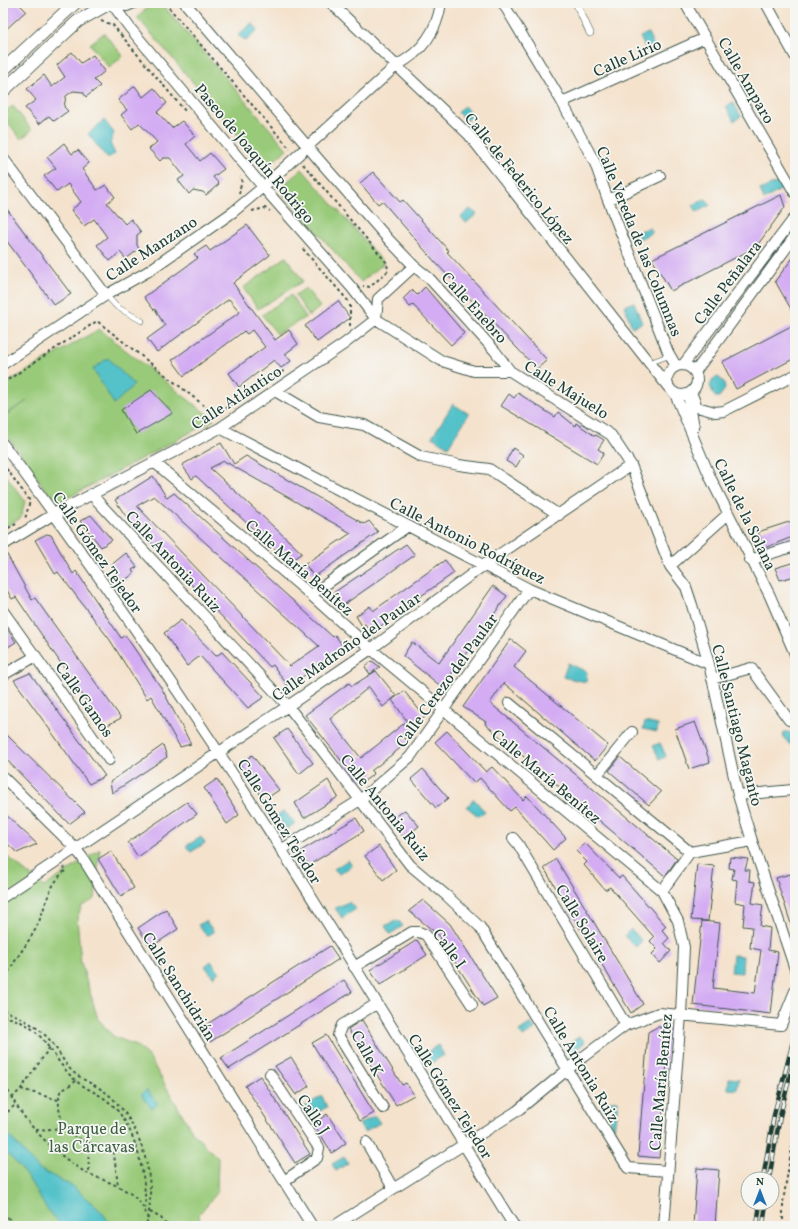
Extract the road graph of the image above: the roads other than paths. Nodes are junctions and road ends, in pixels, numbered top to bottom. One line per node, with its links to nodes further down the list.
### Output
1 (75, 3): 15 (street)
2 (134, 3): 10 (street)
3 (185, 3): 18 (street)
4 (331, 3): 14 (street, Calle de Federico López)
5 (441, 3): 14 (street, Calle Manzano)
6 (504, 3): 17 (street, Calle Vereda de las Columnas)
7 (576, 3): 11 (street)
8 (685, 3): 12 (street, Calle Amparo)
9 (766, 3): 13 (street)
10 (111, 4): 16 (street); 21 (street, Paseo de Joaquín Rodrigo)
11 (590, 33)
12 (705, 38): 17 (street, Calle Lirio); 22 (street, Calle Amparo)
13 (795, 56)
14 (397, 65): 18 (street, Calle Manzano); 31 (street, Calle de Federico López)
15 (3, 70)
16 (3, 91)
17 (562, 102): 23 (street, Calle Vereda de las Columnas)
18 (307, 145): 21 (street, Calle Manzano); 26 (street)
19 (3, 158): 27 (street)
20 (660, 176): 23 (street)
21 (263, 187): 27 (street, Calle Manzano); 28 (street, Paseo de Joaquín Rodrigo)
22 (795, 193)
23 (608, 200): 30 (street, Calle Vereda de las Columnas)
24 (795, 217): 33 (street, Calle Peñalara)
25 (795, 236): 35 (street, Calle Peñalara)
26 (414, 266): 28 (street); 34 (street, Calle Enebro)
27 (106, 296): 29 (lane); 32 (street, Calle Manzano)
28 (376, 319): 34 (street, Calle Majuelo); 37 (street, Calle Atlántico)
29 (142, 321)
30 (668, 352): 31 (lane); 33 (street, Calle Vereda de las Columnas)
31 (649, 363): 38 (street, Calle de Federico López)
32 (3, 364)
33 (679, 365): 35 (street); 38 (street, Calle Peñalara)
34 (510, 371): 44 (street, Calle Majuelo)
35 (695, 372): 39 (street, Calle Peñalara)
36 (795, 375): 39 (street)
37 (275, 390): 40 (street, Calle Atlántico); 48 (street)
38 (672, 391): 39 (street); 42 (street, Calle de la Solana)
39 (689, 393): 42 (street, Calle de la Solana)
40 (220, 428): 43 (street, Calle Atlántico); 49 (street, Calle Antonio Rodríguez)
41 (3, 444): 46 (street, Calle Gómez Tejedor)
42 (700, 453): 47 (street, Calle de la Solana)
43 (154, 462): 45 (street, Calle Atlántico); 56 (street, Calle María Benítez)
44 (631, 465): 48 (street, Calle Madroño del Paular); 54 (street, Calle Majuelo)
45 (91, 494): 46 (street, Calle Atlántico); 65 (street, Calle Antonia Ruiz)
46 (54, 514): 50 (street, Calle Atlántico); 69 (street, Calle Gómez Tejedor)
47 (728, 514): 52 (street, Calle de la Solana); 54 (street)
48 (559, 515): 53 (street, Calle Madroño del Paular)
49 (408, 526): 53 (street, Calle Antonio Rodríguez); 56 (street)
50 (3, 545)
51 (795, 546): 52 (street)
52 (750, 560): 59 (street, Calle de la Solana)
53 (484, 565): 55 (street, Calle Antonio Rodríguez); 58 (street, Calle Madroño del Paular)
54 (670, 566): 61 (street, Calle Santiago Maganto)
55 (529, 589): 61 (street, Calle Antonio Rodríguez); 66 (street, Calle Cerezo del Paular)
56 (311, 595): 58 (street, Calle María Benítez)
57 (3, 611): 60 (street, Calle Gamos)
58 (371, 649): 65 (street, Calle Madroño del Paular); 66 (street, Calle María Benítez)
59 (795, 654)
60 (36, 656): 62 (street, Calle Gamos); 70 (street, Calle Gamos)
61 (709, 664): 63 (street, Calle Santiago Maganto)
62 (3, 675)
63 (712, 679): 67 (street); 74 (street, Calle Santiago Maganto)
64 (509, 703): 71 (street)
65 (288, 706): 69 (street, Calle Madroño del Paular); 75 (street, Calle Antonia Ruiz)
66 (444, 709): 75 (street, Calle Cerezo del Paular); 81 (street, Calle María Benítez)
67 (789, 720)
68 (632, 732): 71 (street)
69 (219, 753): 78 (street, Calle Madroño del Paular); 79 (street, Calle Gómez Tejedor)
70 (109, 760)
71 (597, 775): 80 (street)
72 (3, 777): 78 (street, Calle Sanchidrián)
73 (793, 790): 74 (street)
74 (738, 795): 77 (street, Calle Santiago Maganto)
75 (360, 800): 79 (street, Calle Cerezo del Paular); 90 (street, Calle Antonia Ruiz)
76 (513, 838): 89 (street, Calle Solaire)
77 (752, 841): 80 (street); 84 (street, Calle Santiago Maganto)
78 (75, 848): 82 (street, Calle Madroño del Paular); 96 (street, Calle Sanchidrián)
79 (281, 850): 83 (street, Calle Gómez Tejedor)
80 (690, 852): 81 (street)
81 (662, 891): 88 (street, Calle María Benítez)
82 (3, 896)
83 (354, 967): 86 (street, Calle Gómez Tejedor); 87 (street, Calle I)
84 (795, 969)
85 (795, 990): 88 (street)
86 (376, 1004): 92 (street, Calle K); 94 (street, Calle Gómez Tejedor)
87 (472, 1005)
88 (681, 1015): 89 (street); 95 (street, Calle María Benítez)
89 (626, 1025): 90 (street)
90 (568, 1070): 94 (street); 95 (street, Calle Antonia Ruiz)
91 (270, 1074): 96 (street, Calle J)
92 (383, 1108)
93 (366, 1142): 97 (street)
94 (464, 1145): 97 (street); 100 (street, Calle Gómez Tejedor)
95 (668, 1171): 101 (street, Calle María Benítez)
96 (284, 1181): 98 (street, Calle Sanchidrián)
97 (393, 1188): 99 (street)
98 (312, 1226)
99 (334, 1226)
100 (514, 1226)
101 (664, 1226)

